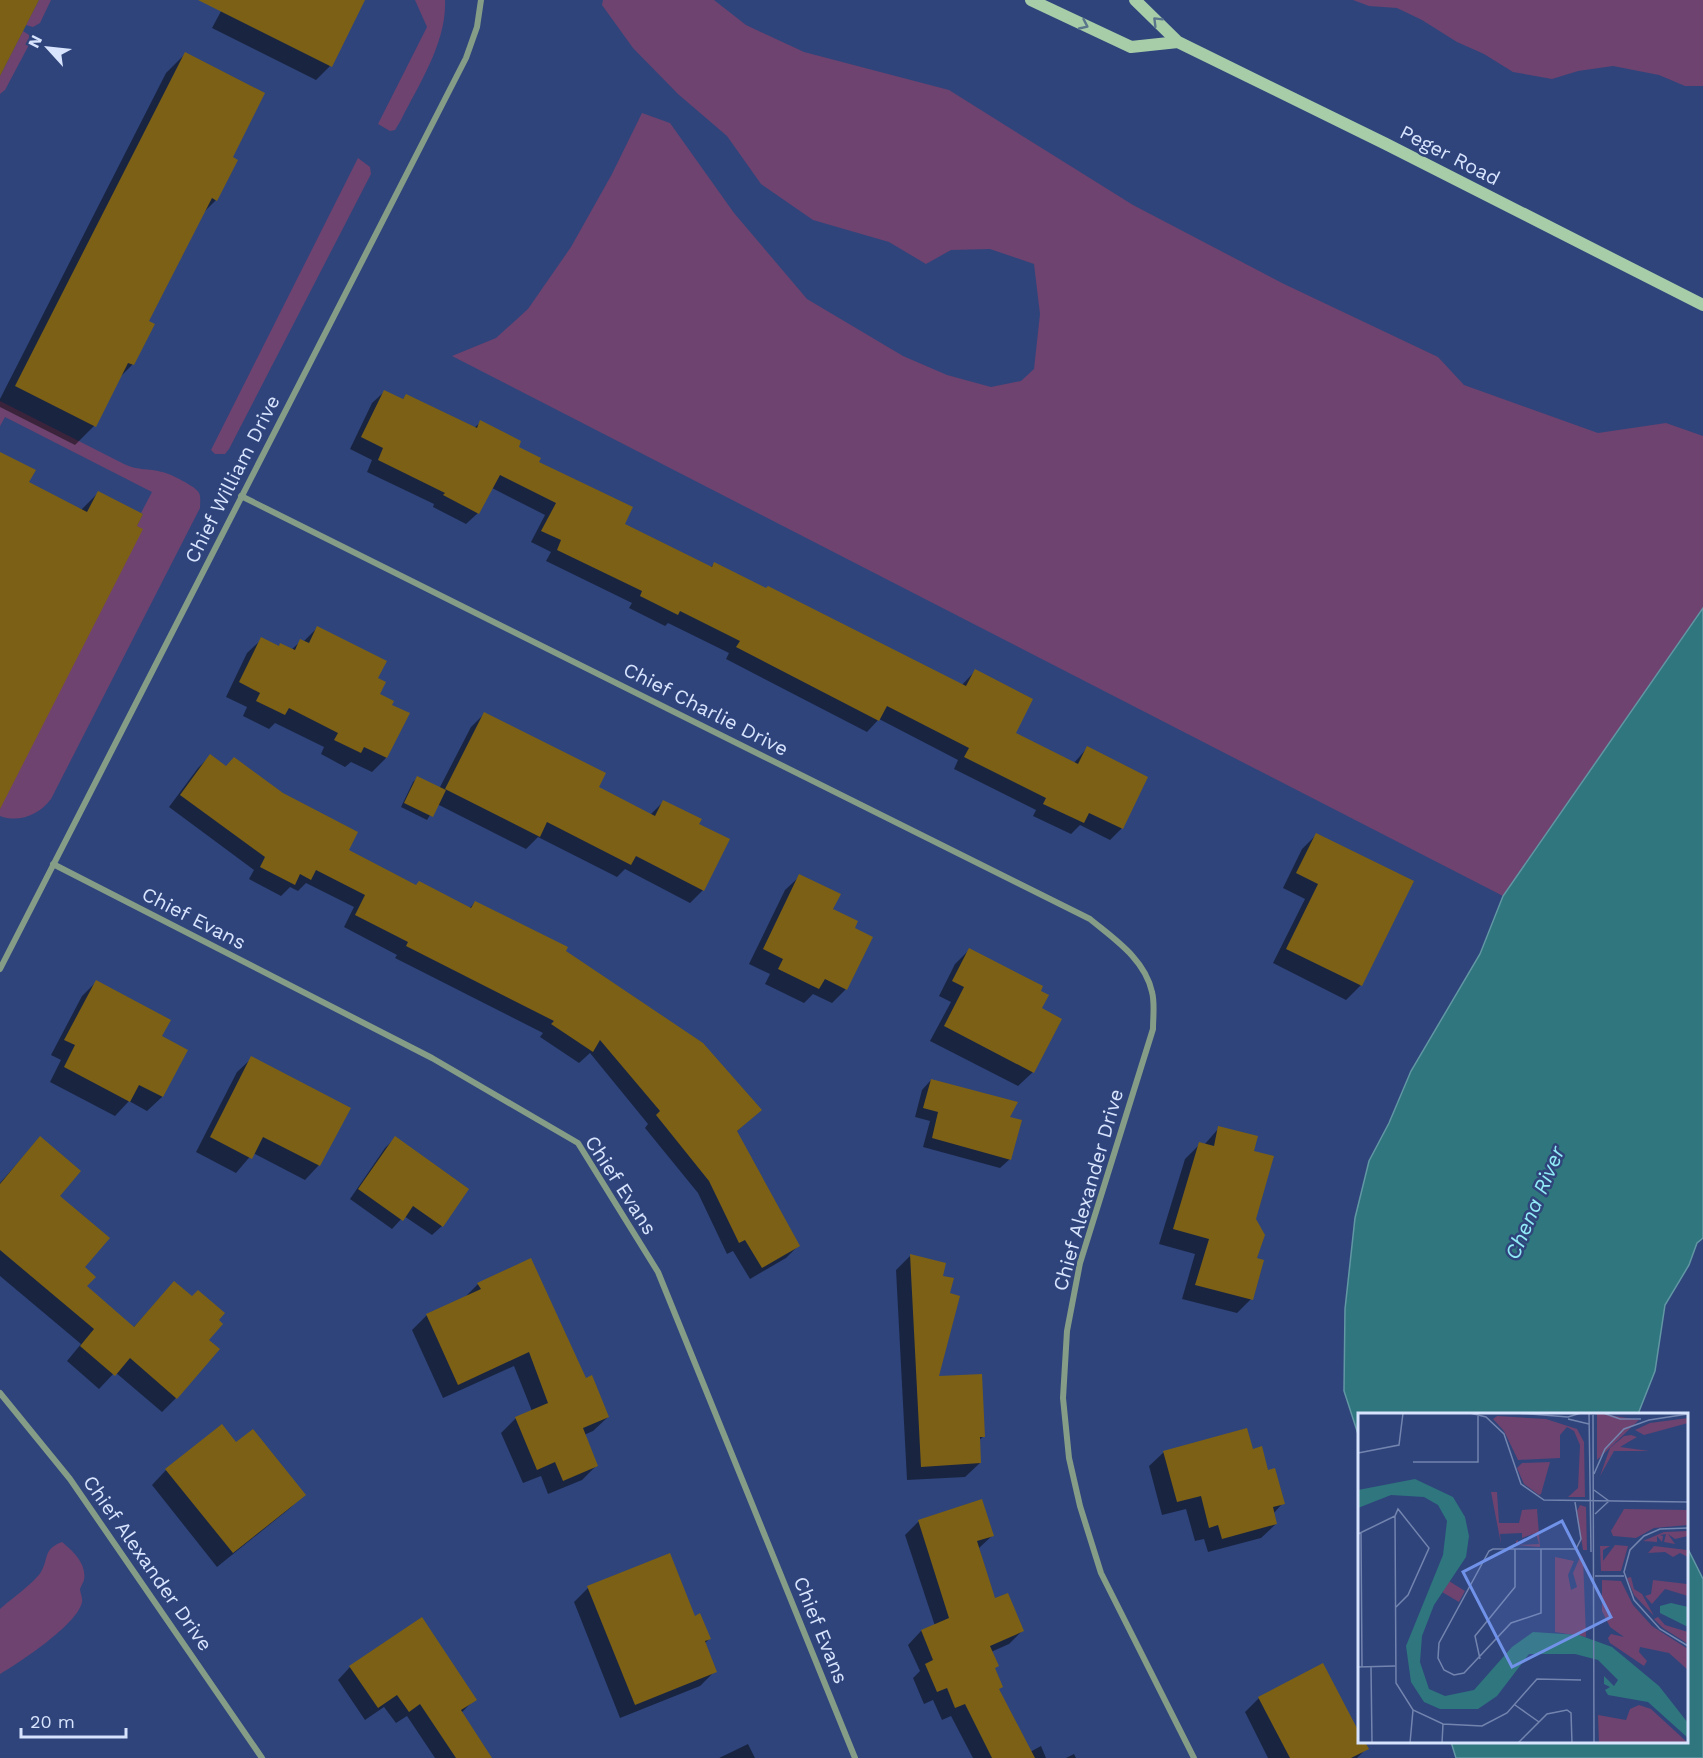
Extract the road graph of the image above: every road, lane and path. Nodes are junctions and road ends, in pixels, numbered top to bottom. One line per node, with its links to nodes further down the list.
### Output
1 (481, 0): 6 (street, Chief William Drive)
2 (1031, 0): 4 (main road, one-way to 4)
3 (1136, 0): 4 (main road, Peger Road, one-way to 3)
4 (1178, 42): 5 (main road, Peger Road)
5 (1703, 305)
6 (242, 496): 7 (street, Chief William Drive); 8 (street, Chief Charlie Drive)
7 (53, 864): 9 (street, Chief William Drive); 12 (street, Chief Evans)
8 (1143, 968): 13 (street, Chief Alexander Drive)
9 (0, 969)
10 (0, 1393): 11 (street, Chief Alexander Drive)
11 (261, 1758)
12 (855, 1758)
13 (1194, 1758)

